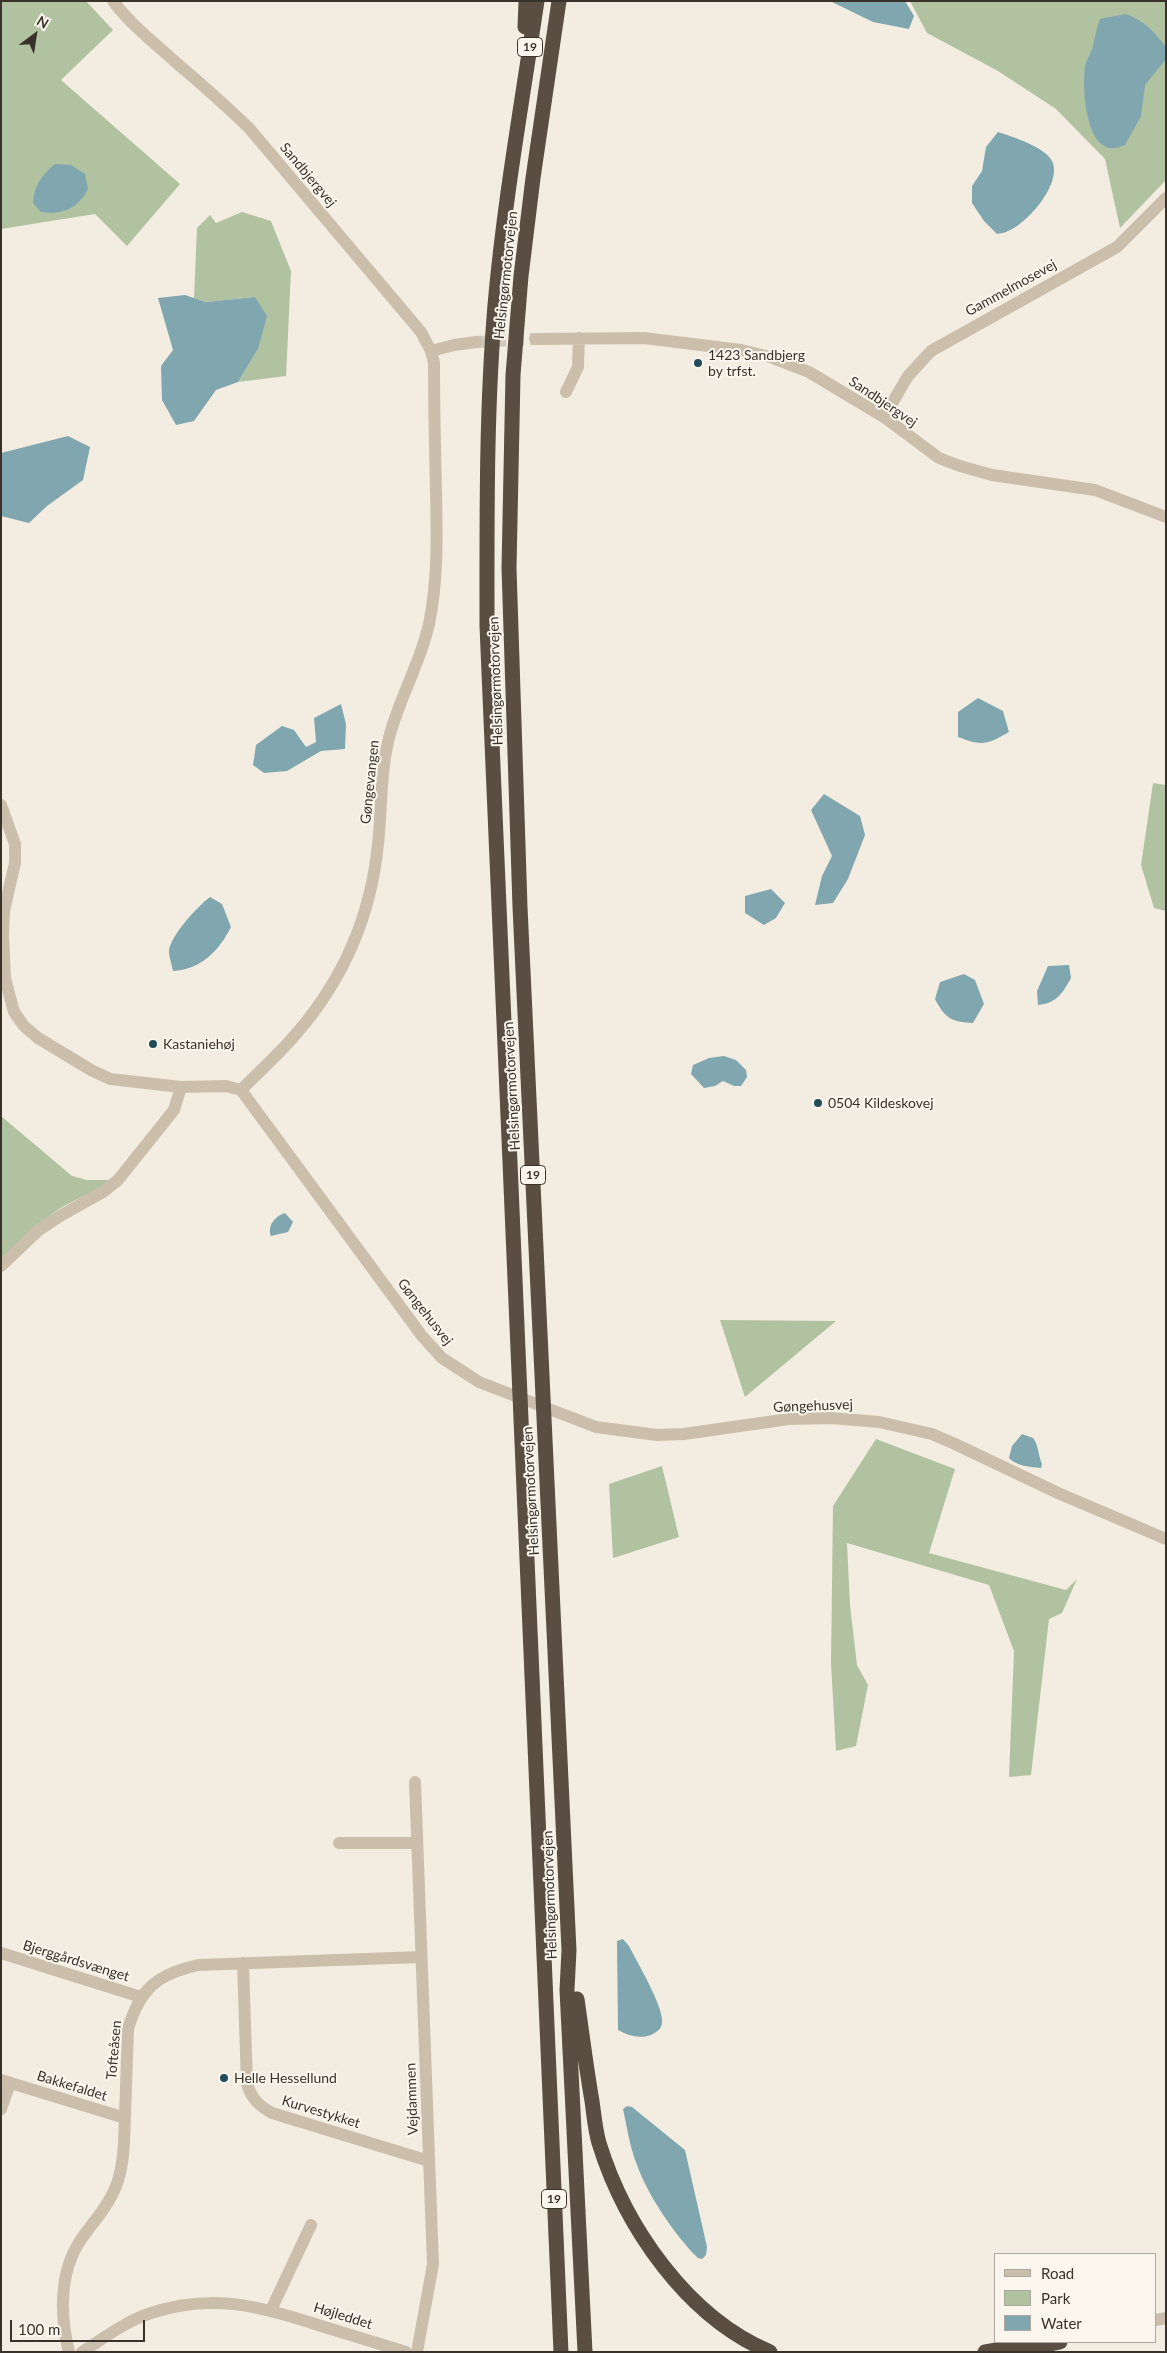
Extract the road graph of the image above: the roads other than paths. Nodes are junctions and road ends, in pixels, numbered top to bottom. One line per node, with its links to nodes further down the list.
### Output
1 (113, 1): 10 (street, Sandbjergvej)
2 (526, 1): 5 (highway)
3 (537, 1): 5 (highway, Helsingørmotorvejen / 19)
4 (559, 1): 22 (highway, Helsingørmotorvejen / 19)
5 (523, 94): 39 (highway, Helsingørmotorvejen / 19)
6 (1166, 198): 12 (street, Gammelmosevej)
7 (535, 338): 8 (street, Sandbjergvej)
8 (579, 338): 11 (street); 12 (street, Sandbjergvej)
9 (476, 342): 10 (street)
10 (431, 351): 16 (street, Gøngevangen)
11 (566, 392)
12 (884, 417): 13 (street, Sandbjergvej)
13 (1166, 517)
14 (1, 805): 15 (street)
15 (181, 1087): 16 (street); 17 (street)
16 (241, 1090): 18 (street, Gøngehusvej)
17 (1, 1266)
18 (1166, 1539)
19 (415, 1782): 21 (street, Vejdammen)
20 (339, 1843): 21 (street)
21 (417, 1843): 24 (street, Vejdammen)
22 (569, 1950): 40 (highway, Helsingørmotorvejen / 19); 41 (highway)
23 (1, 1953): 26 (street, Bjerggårdsvænget)
24 (421, 1956): 25 (street, Tofteåsen); 30 (street, Vejdammen)
25 (243, 1963): 26 (street, Tofteåsen); 30 (street, Kurvestykket)
26 (141, 1997): 29 (street, Tofteåsen)
27 (6, 2081): 28 (street, Bakkefaldet); 29 (street, Bakkefaldet)
28 (1, 2109)
29 (125, 2118): 35 (street, Tofteåsen)
30 (429, 2161): 38 (street, Vejdammen)
31 (312, 2225): 32 (street)
32 (270, 2310): 36 (street, Højleddet); 37 (street, Højleddet)
33 (1037, 2343): 42 (highway)
34 (1056, 2343): 43 (highway)
35 (69, 2352)
36 (82, 2352)
37 (406, 2352)
38 (417, 2352)
39 (561, 2352)
40 (585, 2352)
41 (770, 2352)
42 (985, 2352)
43 (1017, 2352)

